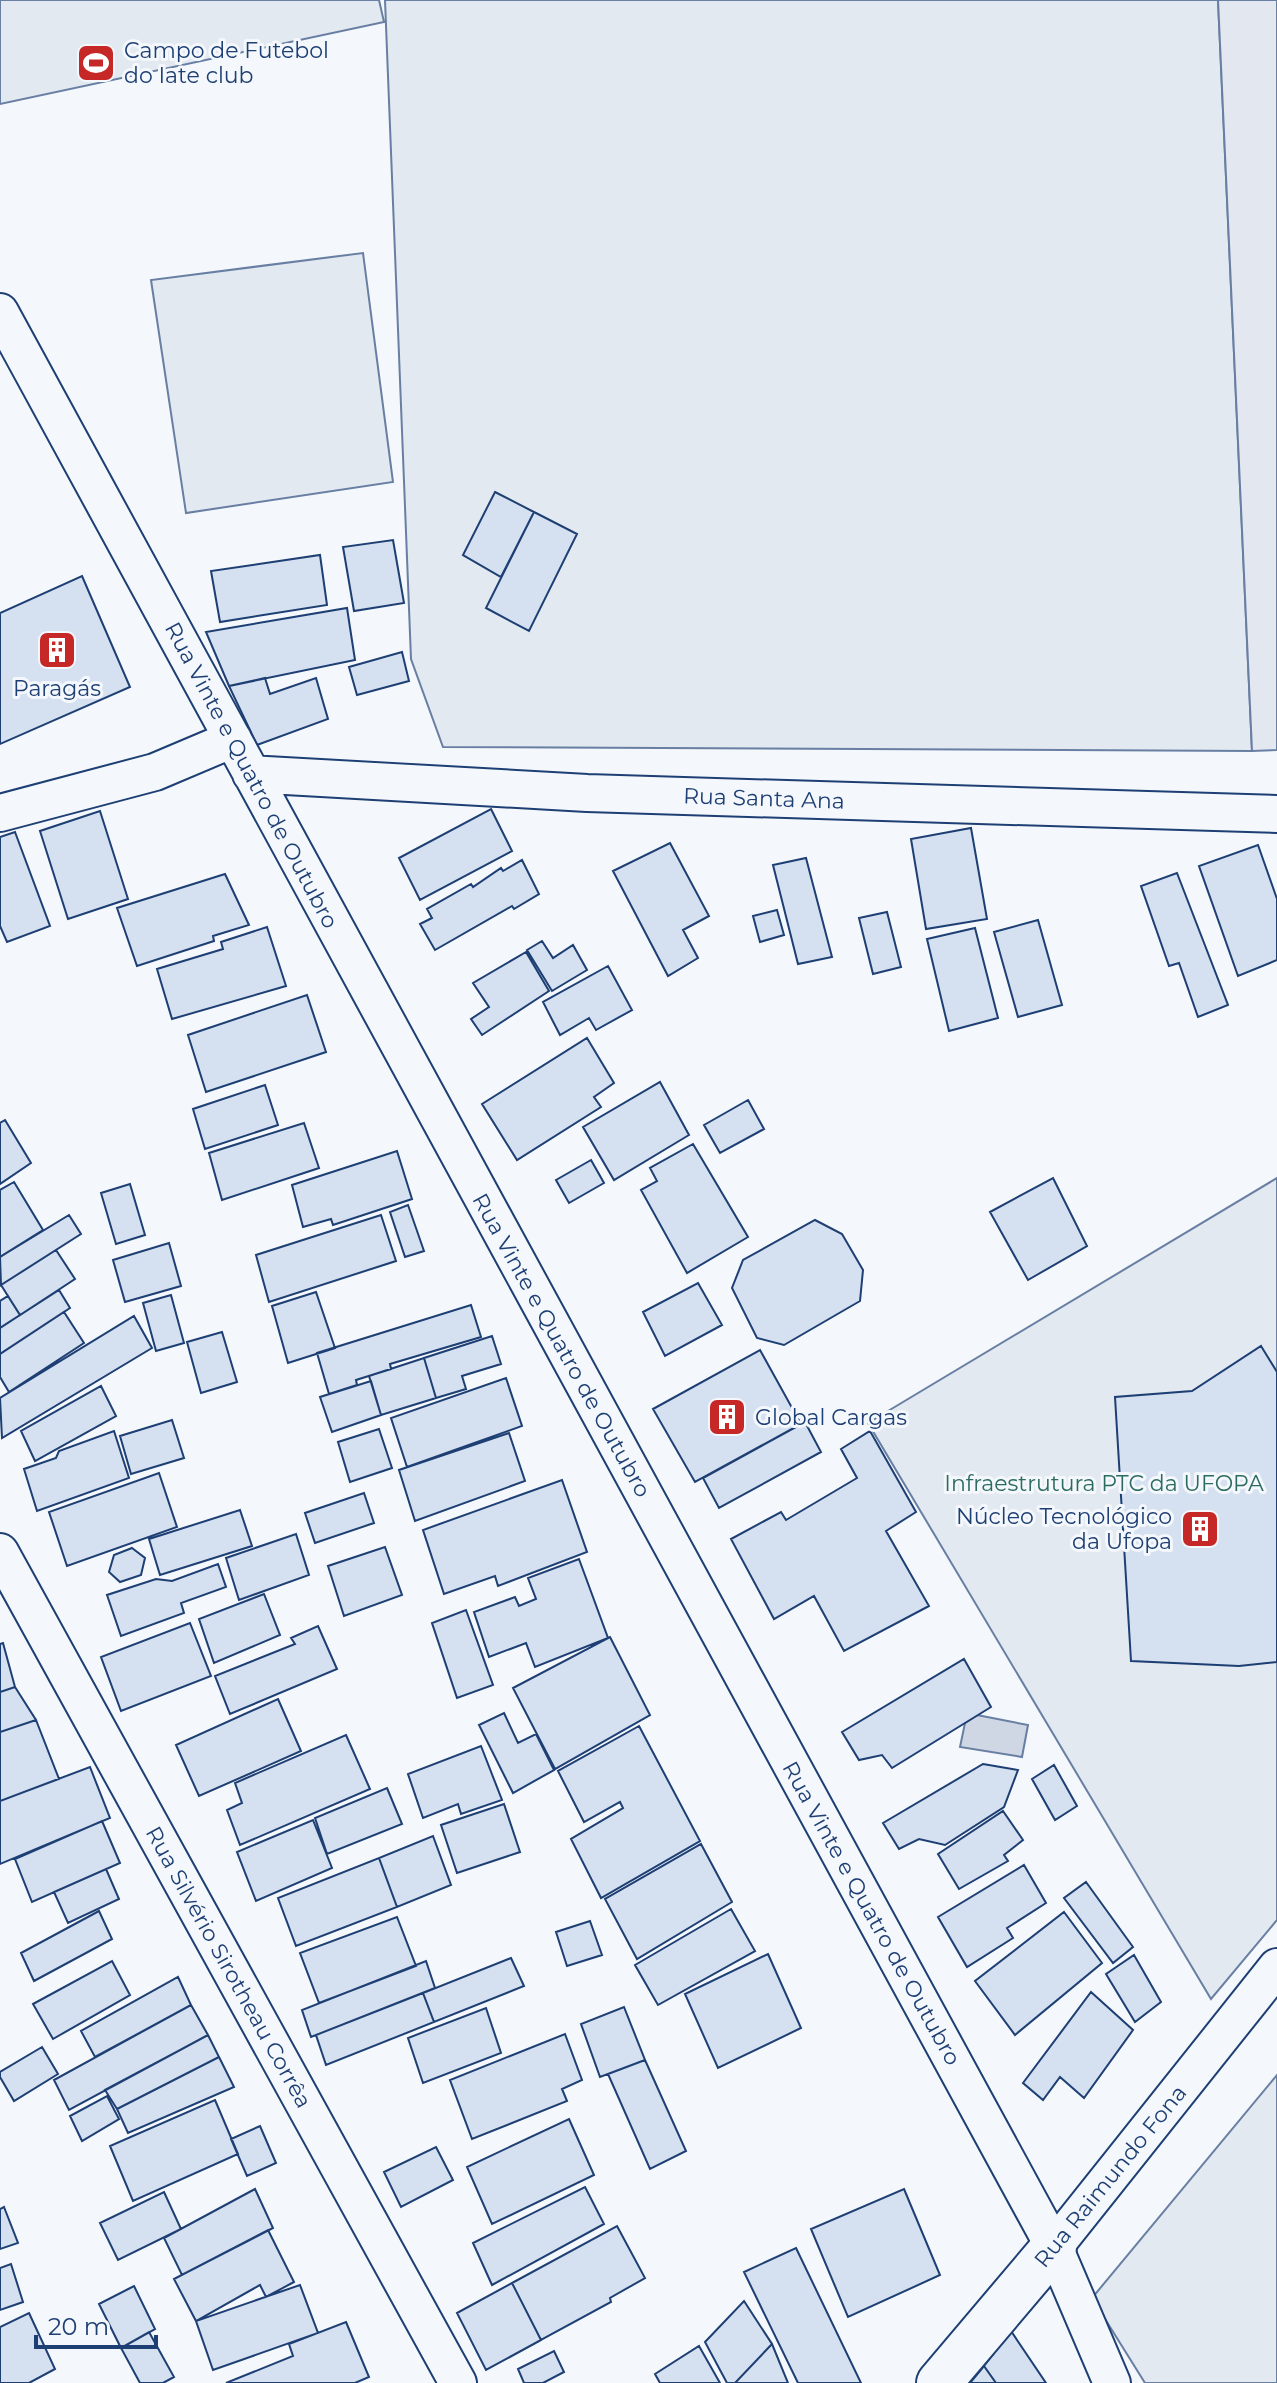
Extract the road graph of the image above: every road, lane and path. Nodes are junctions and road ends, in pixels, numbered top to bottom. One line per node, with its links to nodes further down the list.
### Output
1 (0, 312): 2 (street, Rua Vinte e Quatro de Outubro)
2 (233, 739): 3 (street, Rua Vinte e Quatro de Outubro); 4 (street)
3 (251, 774): 5 (street, Rua Santa Ana); 8 (street, Rua Vinte e Quatro de Outubro)
4 (0, 813)
5 (1277, 814)
6 (0, 1552): 9 (street, Rua Silvério Sirotheau Corrêa)
7 (1277, 1967): 8 (street, Rua Raimundo Fona)
8 (1054, 2247): 10 (street, Rua Raimundo Fona); 11 (street, Rua Vinte e Quatro de Outubro)
9 (458, 2383)
10 (939, 2383)
11 (1112, 2383)

